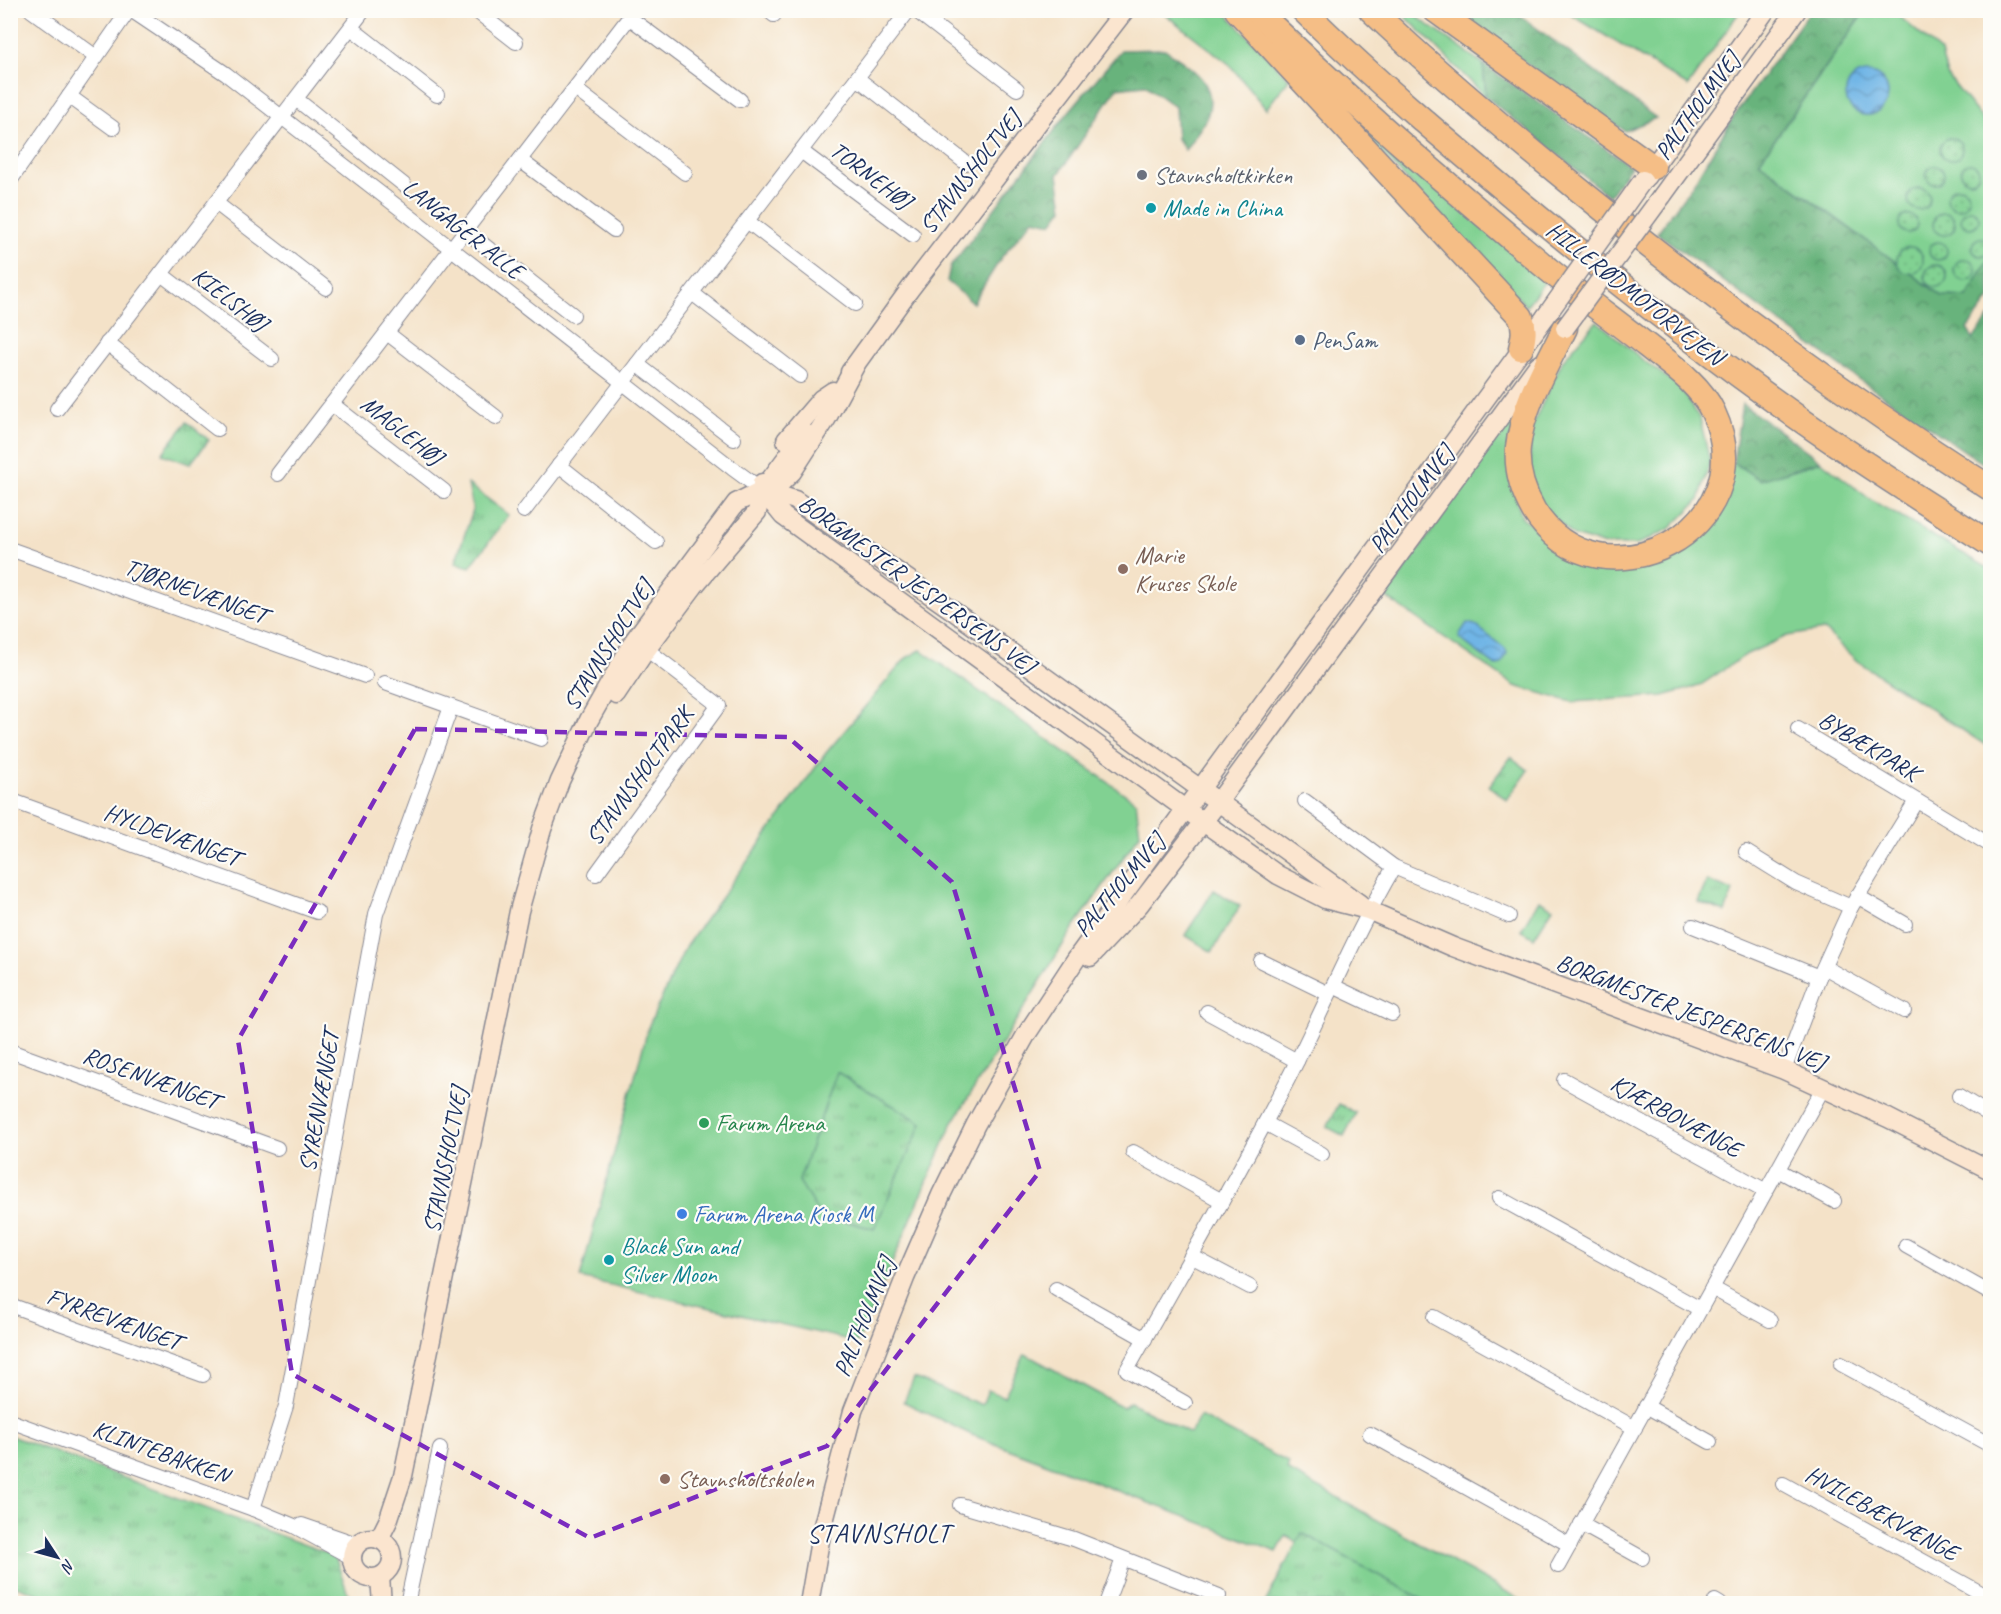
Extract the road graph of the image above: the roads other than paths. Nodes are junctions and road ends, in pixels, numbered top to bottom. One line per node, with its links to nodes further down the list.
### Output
1 (31, 10): 18 (street)
2 (130, 10): 18 (street); 26 (street, LANGAGER ALLE)
3 (364, 10): 16 (street, KIELSHØJ)
4 (475, 10): 17 (street)
5 (909, 10): 19 (street, TORNEHØJ)
6 (915, 10): 21 (street)
7 (1125, 10): 53 (street, STAVNSHOLTVEJ)
8 (1237, 10): 50 (highway)
9 (1256, 10): 47 (highway)
10 (1303, 10): 70 (highway, HILLERØDMOTORVEJEN)
11 (1371, 10): 63 (highway, HILLERØDMOTORVEJEN)
12 (1435, 10): 32 (highway)
13 (1766, 10): 32 (street, PALTHOLMVEJ)
14 (1797, 10): 35 (street, PALTHOLMVEJ)
15 (633, 14): 20 (street, MAGLEHØJ); 25 (street, MAGLEHØJ)
16 (351, 28): 22 (street); 24 (street, KIELSHØJ)
17 (516, 42)
18 (96, 57): 23 (street)
19 (857, 78): 28 (street, TORNEHØJ); 30 (street)
20 (575, 89): 29 (street, MAGLEHØJ); 31 (street)
21 (1017, 89)
22 (437, 95)
23 (69, 96): 27 (street); 33 (street)
24 (296, 99): 26 (street, KIELSHØJ); 34 (street)
25 (740, 100)
26 (281, 118): 36 (street, KIELSHØJ); 41 (street, LANGAGER ALLE)
27 (113, 128)
28 (801, 151): 37 (street, TORNEHØJ); 40 (street, TORNEHØJ)
29 (520, 160): 38 (street); 39 (street, MAGLEHØJ)
30 (966, 163)
31 (685, 173)
32 (1648, 174): 35 (street); 47 (street, PALTHOLMVEJ, bridge)
33 (10, 181)
34 (404, 185)
35 (1667, 189): 47 (street, PALTHOLMVEJ, bridge)
36 (216, 202): 42 (street, KIELSHØJ); 43 (street)
37 (747, 221): 44 (street, TORNEHØJ); 45 (street)
38 (614, 230)
39 (466, 231): 41 (street, MAGLEHØJ); 46 (street)
40 (914, 235)
41 (452, 249): 48 (street, MAGLEHØJ); 55 (street, LANGAGER ALLE)
42 (161, 274): 49 (street, KIELSHØJ); 51 (street, KIELSHØJ)
43 (326, 288)
44 (692, 293): 52 (street, TORNEHØJ); 54 (street)
45 (855, 304)
46 (573, 315)
47 (1556, 322): 50 (street, PALTHOLMVEJ); 68 (street, PALTHOLMVEJ)
48 (387, 333): 56 (street, MAGLEHØJ); 58 (street)
49 (107, 344): 57 (street, KIELSHØJ); 59 (street)
50 (1521, 348): 67 (street, PALTHOLMVEJ)
51 (272, 359)
52 (637, 364): 55 (street, TORNEHØJ); 60 (street)
53 (856, 364): 64 (street, STAVNSHOLTVEJ); 64 (street, STAVNSHOLTVEJ)
54 (800, 376)
55 (623, 383): 61 (street, TORNEHØJ); 64 (street, LANGAGER ALLE)
56 (332, 404): 62 (street, MAGLEHØJ); 65 (street, MAGLEHØJ)
57 (57, 409)
58 (496, 417)
59 (217, 429)
60 (734, 439)
61 (559, 465): 66 (street, TORNEHØJ); 69 (street)
62 (278, 474)
63 (1990, 488)
64 (762, 490): 72 (street, STAVNSHOLTVEJ); 78 (street, BORGMESTER JESPERSENS VEJ); 83 (street, BORGMESTER JESPERSENS VEJ)
65 (444, 491)
66 (524, 511)
67 (1397, 519): 68 (street); 78 (street, PALTHOLMVEJ)
68 (1416, 533): 80 (street, PALTHOLMVEJ)
69 (656, 542)
70 (1990, 543)
71 (10, 549): 73 (street, TJØRNEVÆNGET)
72 (640, 645): 88 (street, STAVNSHOLTPARK); 144 (street, STAVNSHOLTVEJ)
73 (365, 676)
74 (385, 684): 75 (street)
75 (451, 707): 77 (street); 142 (street, SYRENVÆNGET)
76 (1798, 729): 82 (street, BYBÆKPARK)
77 (541, 739)
78 (1200, 788): 80 (street, BORGMESTER JESPERSENS VEJ); 83 (street, PALTHOLMVEJ)
79 (10, 800): 91 (street, HYLDEVÆNGET)
80 (1219, 801): 84 (street, PALTHOLMVEJ); 90 (street, BORGMESTER JESPERSENS VEJ)
81 (1305, 801): 87 (street)
82 (1916, 801): 85 (street, BYBÆKPARK); 89 (street, BYBÆKPARK)
83 (1185, 809): 84 (street, BORGMESTER JESPERSENS VEJ); 98 (street, PALTHOLMVEJ)
84 (1203, 822): 90 (street, BORGMESTER JESPERSENS VEJ); 98 (street, PALTHOLMVEJ)
85 (1990, 845)
86 (1746, 852): 89 (street)
87 (1394, 867): 90 (street); 92 (street)
88 (596, 874)
89 (1854, 902): 93 (street); 96 (street, BYBÆKPARK)
90 (1368, 910): 97 (street); 104 (street, BORGMESTER JESPERSENS VEJ)
91 (317, 912)
92 (1509, 916)
93 (1905, 924)
94 (1693, 926): 96 (street)
95 (1261, 961): 97 (street)
96 (1821, 972): 99 (street); 104 (street, BYBÆKPARK)
97 (1331, 990): 101 (street); 103 (street)
98 (1048, 1003): 156 (street, PALTHOLMVEJ)
99 (1904, 1011)
100 (1207, 1012): 103 (street)
101 (1392, 1014)
102 (10, 1051): 110 (street, ROSENVÆNGET)
103 (1297, 1061): 109 (street)
104 (1784, 1070): 106 (street, BORGMESTER JESPERSENS VEJ)
105 (1564, 1080): 115 (street, KJÆRBOVÆNGE)
106 (1823, 1088): 113 (street); 114 (street, BORGMESTER JESPERSENS VEJ)
107 (1959, 1096): 108 (street)
108 (1990, 1115)
109 (1265, 1123): 112 (street); 117 (street)
110 (277, 1148)
111 (1133, 1152): 117 (street)
112 (1322, 1154)
113 (1778, 1170): 115 (street); 118 (street)
114 (1990, 1170)
115 (1766, 1191): 122 (street)
116 (1499, 1198): 126 (street)
117 (1222, 1201): 120 (street)
118 (1834, 1201)
119 (1906, 1246): 124 (street)
120 (1191, 1256): 121 (street); 129 (street)
121 (1250, 1287)
122 (1712, 1288): 126 (street); 128 (street)
123 (1056, 1289): 129 (street)
124 (1990, 1293)
125 (10, 1305): 131 (street, FYRREVÆNGET)
126 (1700, 1309): 133 (street)
127 (1434, 1317): 135 (street)
128 (1770, 1320)
129 (1145, 1339): 132 (street)
130 (1841, 1364): 138 (street)
131 (203, 1375)
132 (1185, 1403)
133 (1646, 1406): 135 (street); 137 (street)
134 (10, 1421): 142 (street, KLINTEBAKKEN)
135 (1635, 1428): 143 (street)
136 (1370, 1434): 145 (street)
137 (1710, 1442)
138 (1990, 1445)
139 (440, 1449): 155 (street)
140 (1783, 1484): 152 (street, HVILEBÆKVÆNGE)
141 (960, 1505): 148 (street)
142 (253, 1509): 146 (street, KLINTEBAKKEN)
143 (1581, 1524): 145 (street); 147 (street)
144 (384, 1544): 146 (street); 150 (street)
145 (1570, 1545): 149 (street)
146 (354, 1551): 150 (street)
147 (1642, 1558)
148 (1124, 1559): 151 (street); 157 (street)
149 (1558, 1566)
150 (373, 1578): 153 (street); 154 (street)
151 (1219, 1596)
152 (1990, 1598)
153 (370, 1604)
154 (382, 1604)
155 (407, 1604)
156 (809, 1604)
157 (1106, 1604)

